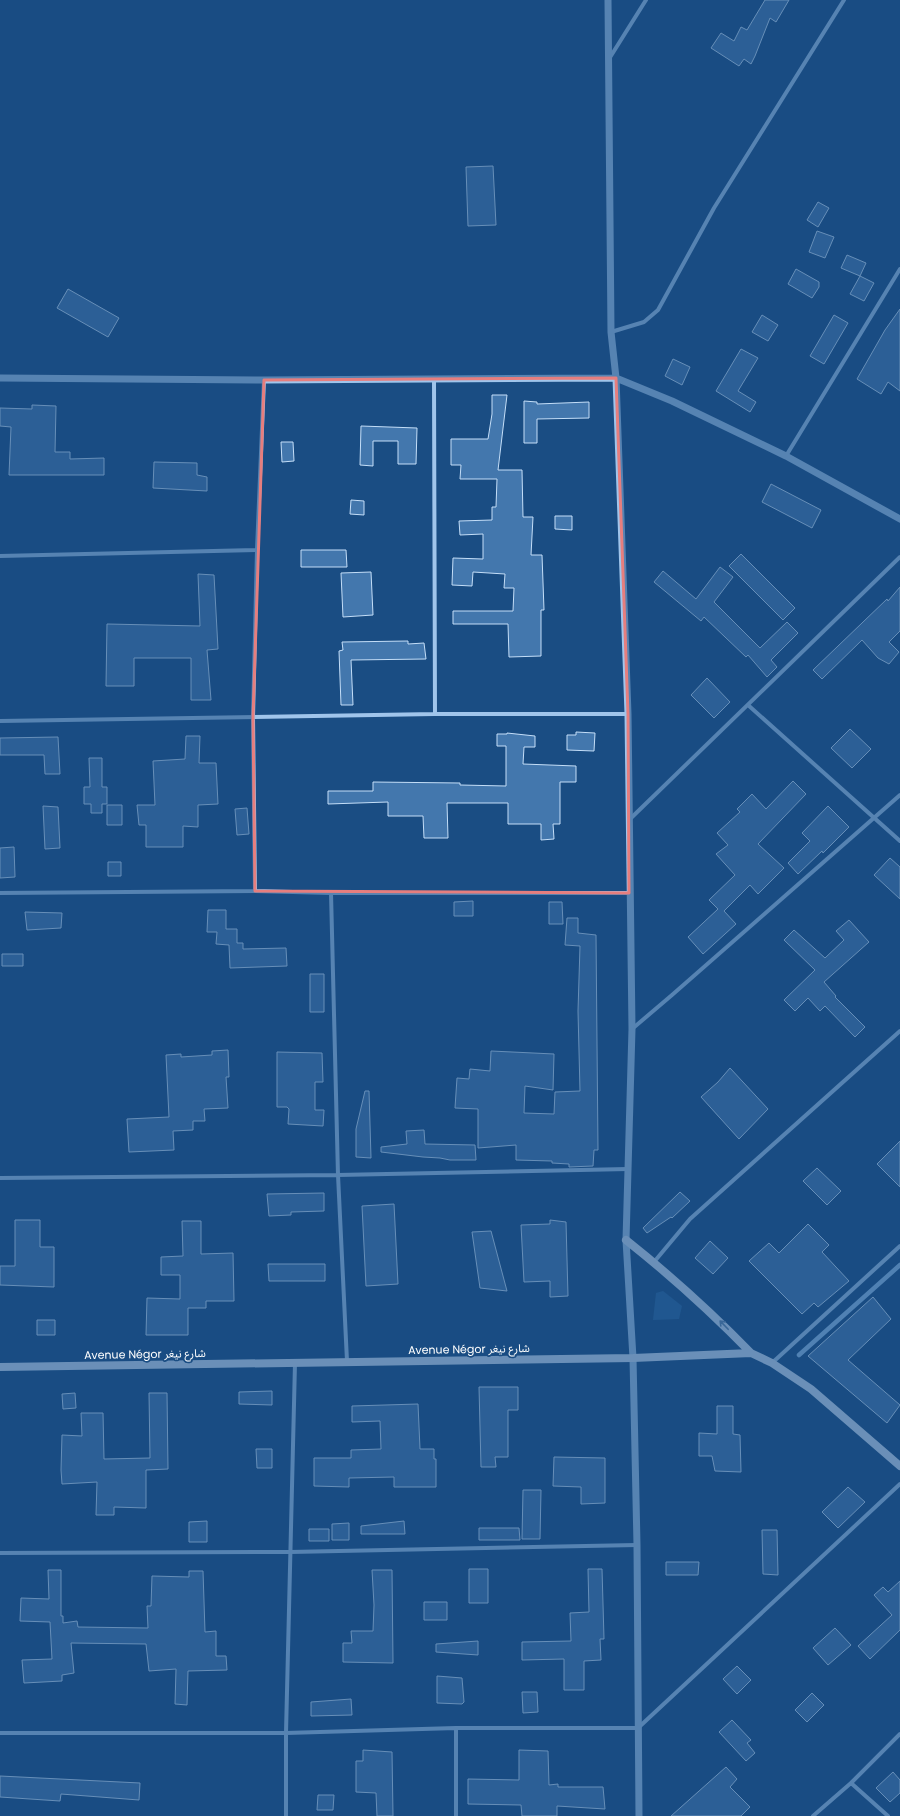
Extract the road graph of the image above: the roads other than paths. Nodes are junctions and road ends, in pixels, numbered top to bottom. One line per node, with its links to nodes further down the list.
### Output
1 (608, 0): 4 (street)
2 (646, 0): 4 (street)
3 (844, 0): 6 (street)
4 (609, 60): 6 (street)
5 (900, 269): 11 (street)
6 (611, 332): 8 (street)
7 (0, 378): 9 (street)
8 (616, 378): 10 (street); 11 (street); 18 (street)
9 (264, 380): 10 (street); 13 (street)
10 (434, 380): 17 (street)
11 (786, 456): 12 (street)
12 (900, 519)
13 (257, 550): 14 (street); 19 (street)
14 (0, 556)
15 (900, 557): 16 (street)
16 (748, 705): 22 (street); 23 (street)
17 (435, 714): 18 (street); 19 (street)
18 (628, 714): 23 (street)
19 (253, 717): 20 (street); 25 (street)
20 (0, 721)
21 (900, 795): 22 (street)
22 (874, 818): 24 (street); 29 (street)
23 (629, 820): 28 (street)
24 (900, 841)
25 (255, 890): 26 (street); 27 (street)
26 (0, 893)
27 (331, 893): 28 (street); 32 (street)
28 (630, 893): 29 (street)
29 (632, 1029): 31 (street)
30 (900, 1031): 36 (street)
31 (628, 1169): 32 (street); 34 (street)
32 (338, 1175): 33 (street); 39 (street)
33 (0, 1178)
34 (626, 1240): 36 (main road); 38 (street)
35 (900, 1246): 41 (street)
36 (654, 1262): 37 (main road, one-way to 36)
37 (751, 1353): 38 (main road, Avenue Négor شارع نيغر); 41 (main road, Avenue Négor شارع نيغر)
38 (633, 1358): 39 (main road, Avenue Négor شارع نيغر); 45 (street)
39 (347, 1361): 40 (main road, Avenue Négor شارع نيغر)
40 (295, 1363): 42 (main road, Avenue Négor شارع نيغر); 46 (street)
41 (772, 1363): 43 (main road, Avenue Négor شارع نيغر)
42 (0, 1367)
43 (900, 1466)
44 (900, 1484): 49 (street)
45 (637, 1545): 46 (street); 49 (street)
46 (290, 1552): 47 (street); 51 (street)
47 (0, 1553)
48 (456, 1728): 49 (street); 51 (street); 55 (street)
49 (638, 1728): 56 (street)
50 (0, 1733): 51 (street)
51 (286, 1733): 54 (street)
52 (900, 1734): 53 (street)
53 (851, 1782): 57 (street); 58 (street)
54 (286, 1816)
55 (456, 1816)
56 (639, 1816)
57 (813, 1816)
58 (888, 1816)

